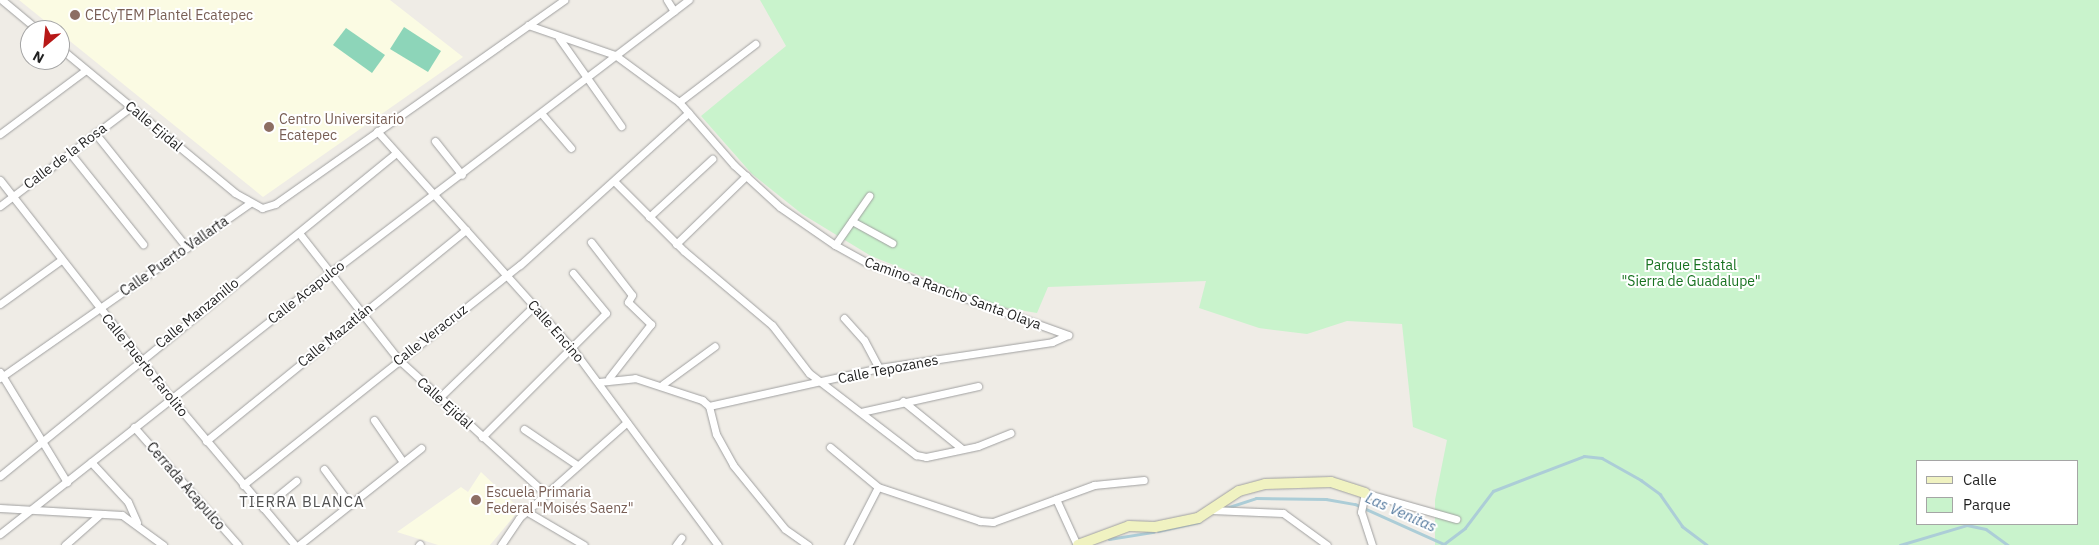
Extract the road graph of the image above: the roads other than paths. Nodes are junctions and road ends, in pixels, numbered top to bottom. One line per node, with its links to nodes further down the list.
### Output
1 (2, 0): 6 (street)
2 (564, 0): 7 (street)
3 (667, 0): 5 (street)
4 (689, 0): 5 (street, Calle Acapulco)
5 (674, 11): 10 (street, Calle Acapulco)
6 (26, 20)
7 (528, 25): 8 (street, Camino a Rancho Santa Olaya); 19 (street)
8 (560, 38): 10 (street, Camino a Rancho Santa Olaya); 13 (street)
9 (755, 44): 14 (street)
10 (615, 55): 13 (street, Calle Acapulco); 14 (street, Camino a Rancho Santa Olaya)
11 (70, 56): 12 (street, Calle Ejidal)
12 (86, 70): 15 (street, Calle Ejidal); 20 (street)
13 (587, 77): 16 (street, Calle Acapulco); 18 (street)
14 (678, 102): 17 (street, Camino a Rancho Santa Olaya)
15 (131, 107): 21 (street, Calle de la Rosa); 34 (street, Calle Ejidal)
16 (541, 113): 23 (street); 27 (street, Calle Acapulco)
17 (688, 113): 28 (street, Camino a Rancho Santa Olaya); 30 (street, Calle Veracruz)
18 (621, 126)
19 (377, 132): 25 (street, Calle Encino); 34 (street)
20 (0, 134)
21 (95, 134): 24 (street, Calle de la Rosa); 45 (street)
22 (435, 141): 27 (street)
23 (571, 148)
24 (70, 153): 33 (street, Calle de la Rosa); 42 (street)
25 (396, 153): 31 (street, Calle Encino); 39 (street, Calle Manzanillo)
26 (712, 159): 36 (street)
27 (462, 175): 31 (street, Calle Acapulco)
28 (746, 176): 43 (street); 44 (street, Camino a Rancho Santa Olaya)
29 (0, 180): 33 (street, Calle Puerto Farolito)
30 (614, 181): 36 (street); 49 (street, Calle Veracruz)
31 (435, 196): 38 (street, Calle Encino); 47 (street, Calle Acapulco)
32 (869, 196): 37 (street)
33 (13, 197): 35 (street, Calle de la Rosa); 46 (street, Calle Puerto Farolito)
34 (250, 203): 45 (street, Calle Puerto Vallarta)
35 (0, 206)
36 (649, 217): 43 (street)
37 (852, 220): 41 (street); 44 (street)
38 (466, 230): 49 (street, Calle Encino); 53 (street, Calle Mazatlán)
39 (299, 233): 47 (street, Calle Ejidal); 58 (street, Calle Manzanillo)
40 (591, 242): 62 (street)
41 (892, 243)
42 (143, 244)
43 (676, 244): 64 (street)
44 (834, 245): 55 (street, Camino a Rancho Santa Olaya)
45 (187, 248): 52 (street, Calle Puerto Vallarta)
46 (61, 260): 50 (street); 52 (street, Calle Puerto Farolito)
47 (330, 273): 53 (street, Calle Ejidal); 67 (street, Calle Acapulco)
48 (573, 273): 57 (street)
49 (507, 276): 51 (street, Calle Encino); 59 (street, Calle Veracruz)
50 (0, 304)
51 (535, 305): 57 (street, Calle Encino); 68 (street)
52 (100, 308): 58 (street, Calle Puerto Farolito); 61 (street, Calle Puerto Vallarta)
53 (361, 313): 59 (street, Calle Ejidal); 79 (street, Calle Mazatlán)
54 (844, 318): 60 (street)
55 (1068, 335): 60 (street, Calle Tepozanes)
56 (715, 346): 65 (street)
57 (572, 348): 63 (street, Calle Encino); 77 (street)
58 (141, 358): 67 (street, Calle Puerto Farolito); 78 (street, Calle Manzanillo)
59 (398, 360): 68 (street, Calle Ejidal); 91 (street, Calle Veracruz)
60 (880, 368): 64 (street, Calle Tepozanes)
61 (1, 376): 78 (street)
62 (609, 378): 63 (street); 65 (street)
63 (599, 382): 73 (street, Calle Encino)
64 (823, 382): 70 (street, Calle Tepozanes); 71 (street)
65 (663, 384): 70 (street)
66 (978, 386): 69 (street)
67 (171, 398): 74 (street, Calle Acapulco); 79 (street, Calle Puerto Farolito)
68 (438, 399): 77 (street, Calle Ejidal)
69 (903, 401): 71 (street); 82 (street)
70 (709, 406): 116 (street)
71 (861, 412): 82 (street)
72 (374, 420): 84 (street)
73 (627, 422): 85 (street); 115 (street, Calle Encino)
74 (134, 427): 83 (street, Calle Acapulco); 109 (street, Cerrada Acapulco)
75 (524, 429): 85 (street)
76 (1011, 433): 82 (street)
77 (482, 437): 94 (street, Calle Ejidal)
78 (41, 440): 87 (street, Calle Manzanillo); 89 (street)
79 (206, 441): 91 (street, Calle Puerto Farolito)
80 (830, 447): 92 (street)
81 (420, 448): 84 (street)
82 (961, 448)
83 (91, 462): 89 (street, Calle Acapulco); 104 (street)
84 (403, 462): 96 (street)
85 (578, 465): 94 (street)
86 (324, 468): 96 (street)
87 (0, 476)
88 (1144, 480): 95 (street)
89 (67, 482): 99 (street, Calle Acapulco)
90 (296, 482): 98 (street)
91 (244, 485): 98 (street, Calle Puerto Farolito)
92 (878, 487): 95 (street); 117 (street)
93 (1365, 493): 100 (main road); 103 (street); 120 (street)
94 (546, 494): 101 (street)
95 (1056, 499): 118 (street)
96 (350, 504): 111 (street)
97 (0, 508): 99 (street)
98 (263, 508): 110 (street, Calle Puerto Farolito)
99 (31, 510): 102 (street); 105 (street, Calle Acapulco)
100 (1208, 510): 118 (main road); 119 (street)
101 (526, 511): 112 (street); 113 (street)
102 (98, 516): 104 (street); 107 (street)
103 (1456, 519)
104 (138, 522): 108 (street)
105 (0, 534)
106 (682, 538): 114 (street)
107 (65, 545)
108 (163, 545)
109 (238, 545)
110 (295, 545)
111 (299, 545)
112 (501, 545)
113 (584, 545)
114 (676, 545)
115 (718, 545)
116 (808, 545)
117 (848, 545)
118 (1077, 545)
119 (1328, 545)
120 (1372, 545)

